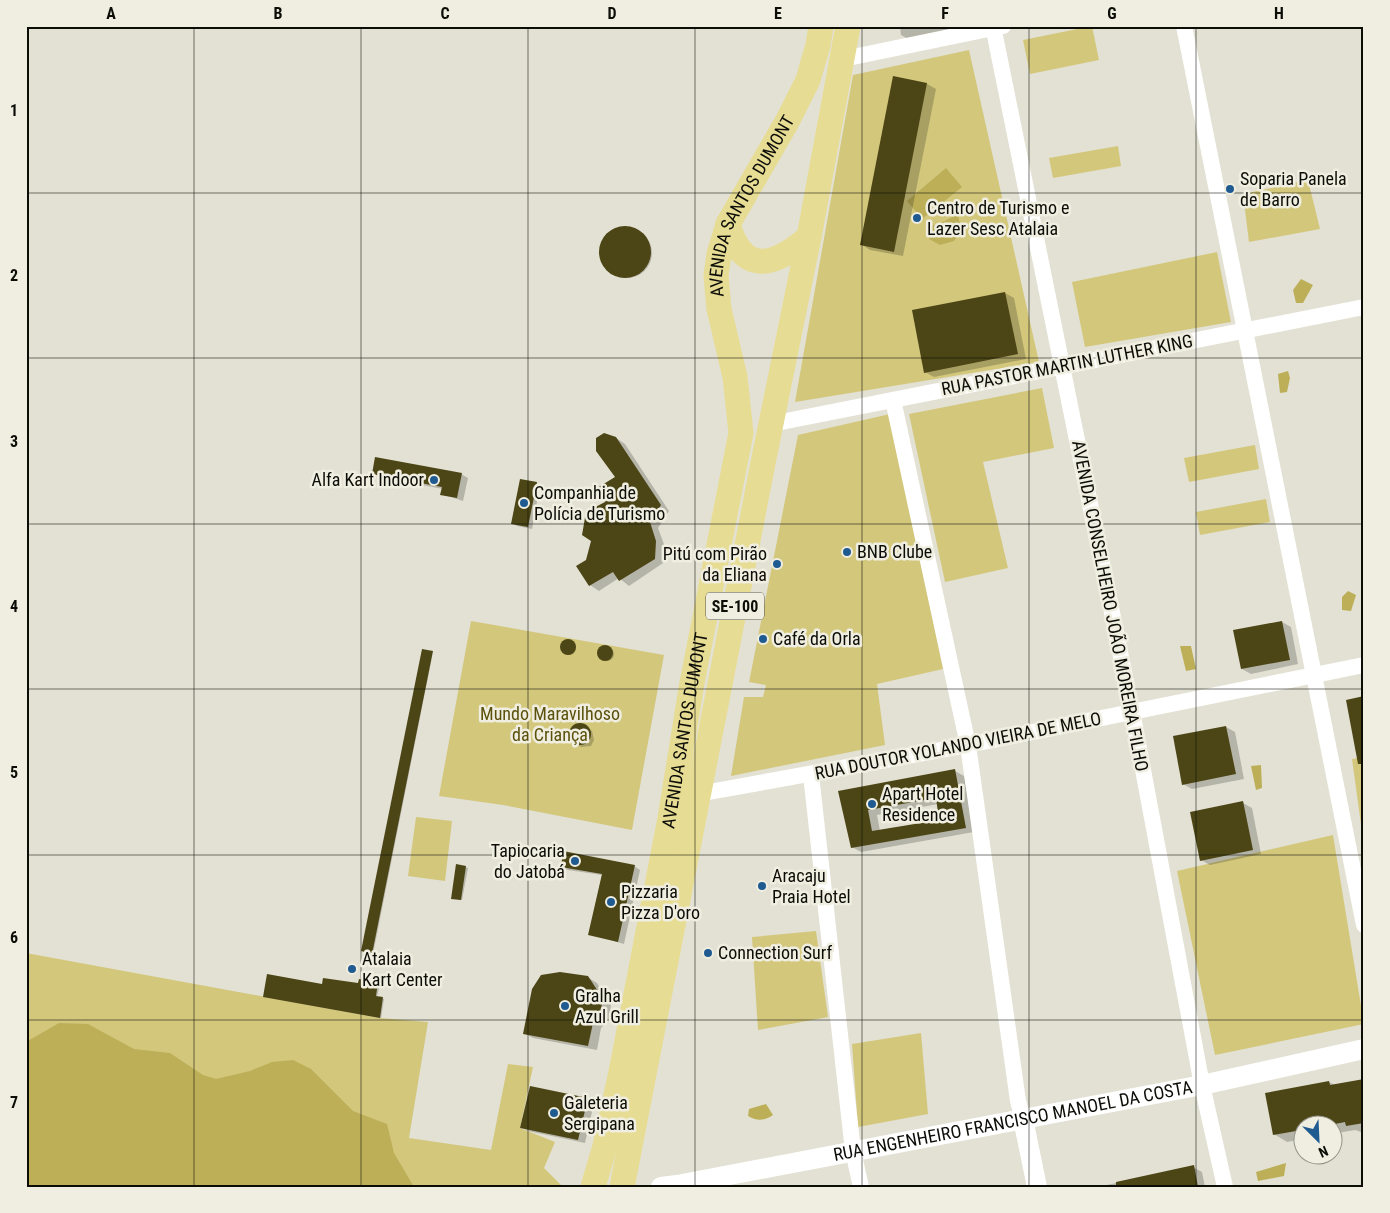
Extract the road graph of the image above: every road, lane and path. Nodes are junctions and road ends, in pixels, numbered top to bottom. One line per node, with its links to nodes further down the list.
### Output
1 (821, 26): 6 (main road, AVENIDA SANTOS DUMONT / SE-100)
2 (848, 26): 5 (main road, AVENIDA SANTOS DUMONT / SE-100)
3 (1184, 26): 9 (street)
4 (997, 27): 5 (street); 10 (street, AVENIDA CONSELHEIRO JOÃO MOREIRA FILHO)
5 (843, 59): 7 (main road, AVENIDA SANTOS DUMONT / SE-100)
6 (728, 224): 7 (main road); 16 (main road, AVENIDA SANTOS DUMONT / SE-100)
7 (810, 237): 12 (main road, AVENIDA SANTOS DUMONT / SE-100)
8 (1364, 307): 9 (street, RUA PASTOR MARTIN LUTHER KING)
9 (1246, 330): 10 (street, RUA PASTOR MARTIN LUTHER KING); 15 (street)
10 (1061, 365): 11 (street, RUA PASTOR MARTIN LUTHER KING); 17 (street, AVENIDA CONSELHEIRO JOÃO MOREIRA FILHO)
11 (893, 400): 12 (street, RUA PASTOR MARTIN LUTHER KING); 18 (street)
12 (771, 424): 20 (main road, AVENIDA SANTOS DUMONT / SE-100)
13 (682, 650): 16 (main road)
14 (1364, 665): 15 (street, RUA DOUTOR YOLANDO VIEIRA DE MELO)
15 (1313, 675): 17 (street, RUA DOUTOR YOLANDO VIEIRA DE MELO); 21 (street)
16 (692, 683): 27 (main road, AVENIDA SANTOS DUMONT / SE-100)
17 (1132, 711): 18 (street, RUA DOUTOR YOLANDO VIEIRA DE MELO); 23 (street, AVENIDA CONSELHEIRO JOÃO MOREIRA FILHO)
18 (968, 746): 19 (street, RUA DOUTOR YOLANDO VIEIRA DE MELO); 24 (street)
19 (812, 775): 20 (street, RUA DOUTOR YOLANDO VIEIRA DE MELO); 25 (street)
20 (698, 794): 28 (main road, AVENIDA SANTOS DUMONT / SE-100)
21 (1364, 925)
22 (1364, 1049): 23 (street, RUA ENGENHEIRO FRANCISCO MANOEL DA COSTA)
23 (1202, 1085): 24 (street, RUA ENGENHEIRO FRANCISCO MANOEL DA COSTA); 31 (street, AVENIDA CONSELHEIRO JOÃO MOREIRA FILHO)
24 (1023, 1119): 25 (street, RUA ENGENHEIRO FRANCISCO MANOEL DA COSTA); 30 (street)
25 (853, 1151): 26 (street, RUA ENGENHEIRO FRANCISCO MANOEL DA COSTA); 29 (street)
26 (672, 1186)
27 (593, 1187)
28 (622, 1187)
29 (861, 1187)
30 (1037, 1187)
31 (1225, 1187)

